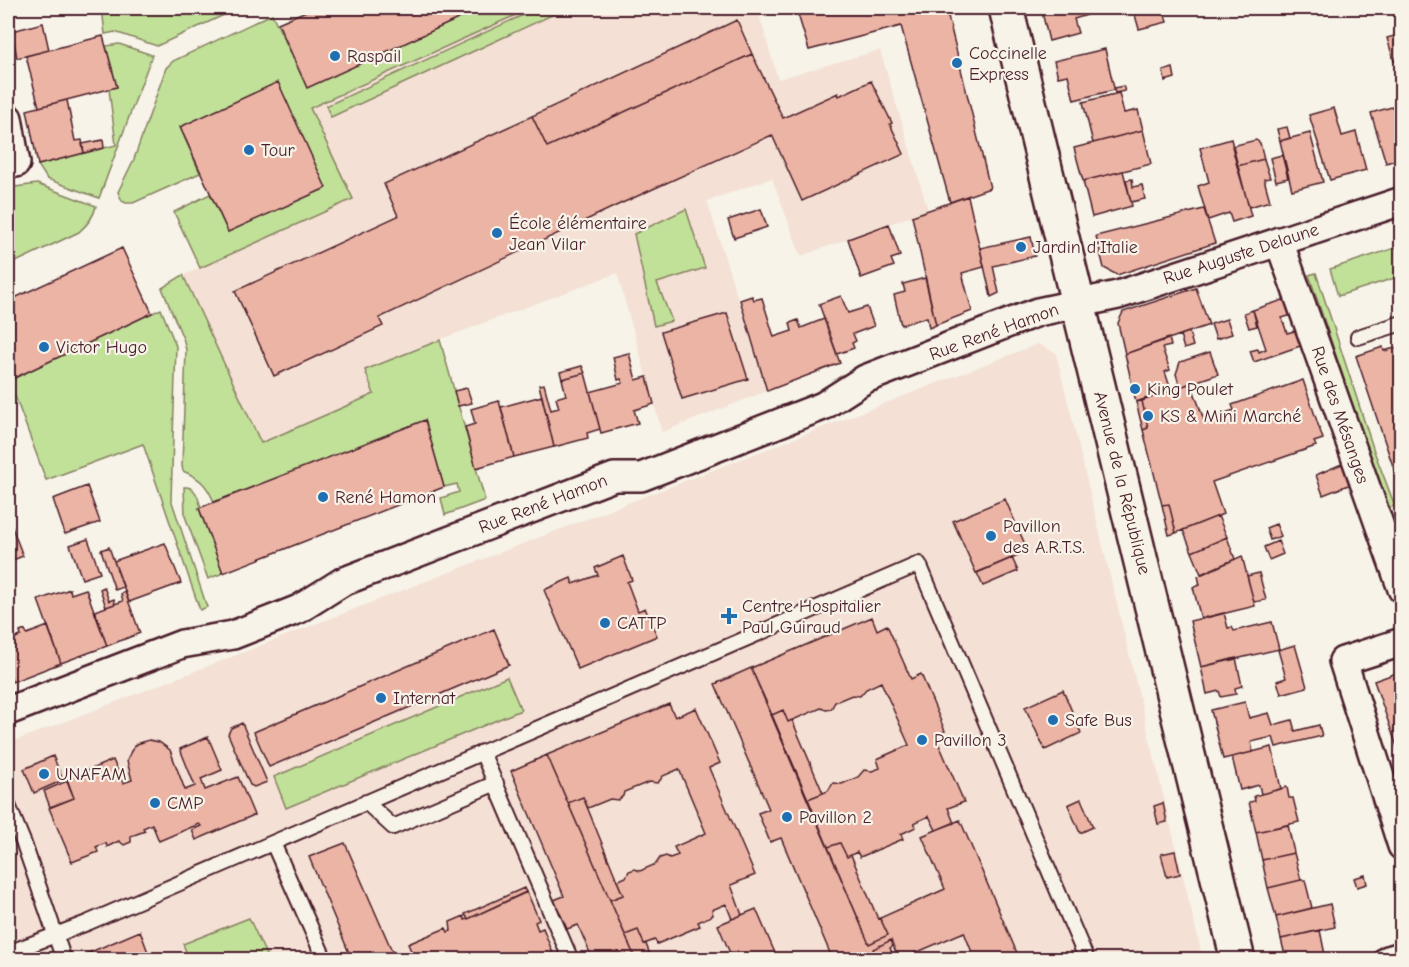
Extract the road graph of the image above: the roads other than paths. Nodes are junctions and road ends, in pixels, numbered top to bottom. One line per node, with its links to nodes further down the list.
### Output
1 (1006, 8): 6 (main road, Avenue de la République)
2 (8, 118): 3 (street)
3 (16, 163)
4 (1401, 201): 5 (street, Rue Auguste Delaune)
5 (1278, 241): 6 (street, Rue Auguste Delaune); 9 (street, Rue des Mésanges)
6 (1079, 303): 11 (street, Rue René Hamon); 25 (main road, Avenue de la République)
7 (1401, 323): 8 (lane)
8 (1358, 337)
9 (1401, 589)
10 (1401, 642): 17 (street)
11 (8, 711)
12 (482, 752): 13 (lane); 14 (lane); 24 (lane)
13 (496, 783): 14 (lane); 23 (lane)
14 (366, 802): 16 (lane)
15 (8, 805): 18 (lane)
16 (273, 843): 18 (lane); 22 (lane)
17 (1401, 846)
18 (56, 934): 19 (lane); 21 (lane)
19 (8, 953)
20 (1401, 956): 26 (street)
21 (64, 960)
22 (325, 960)
23 (571, 960)
24 (1087, 960)
25 (1238, 960)
26 (1388, 960)

